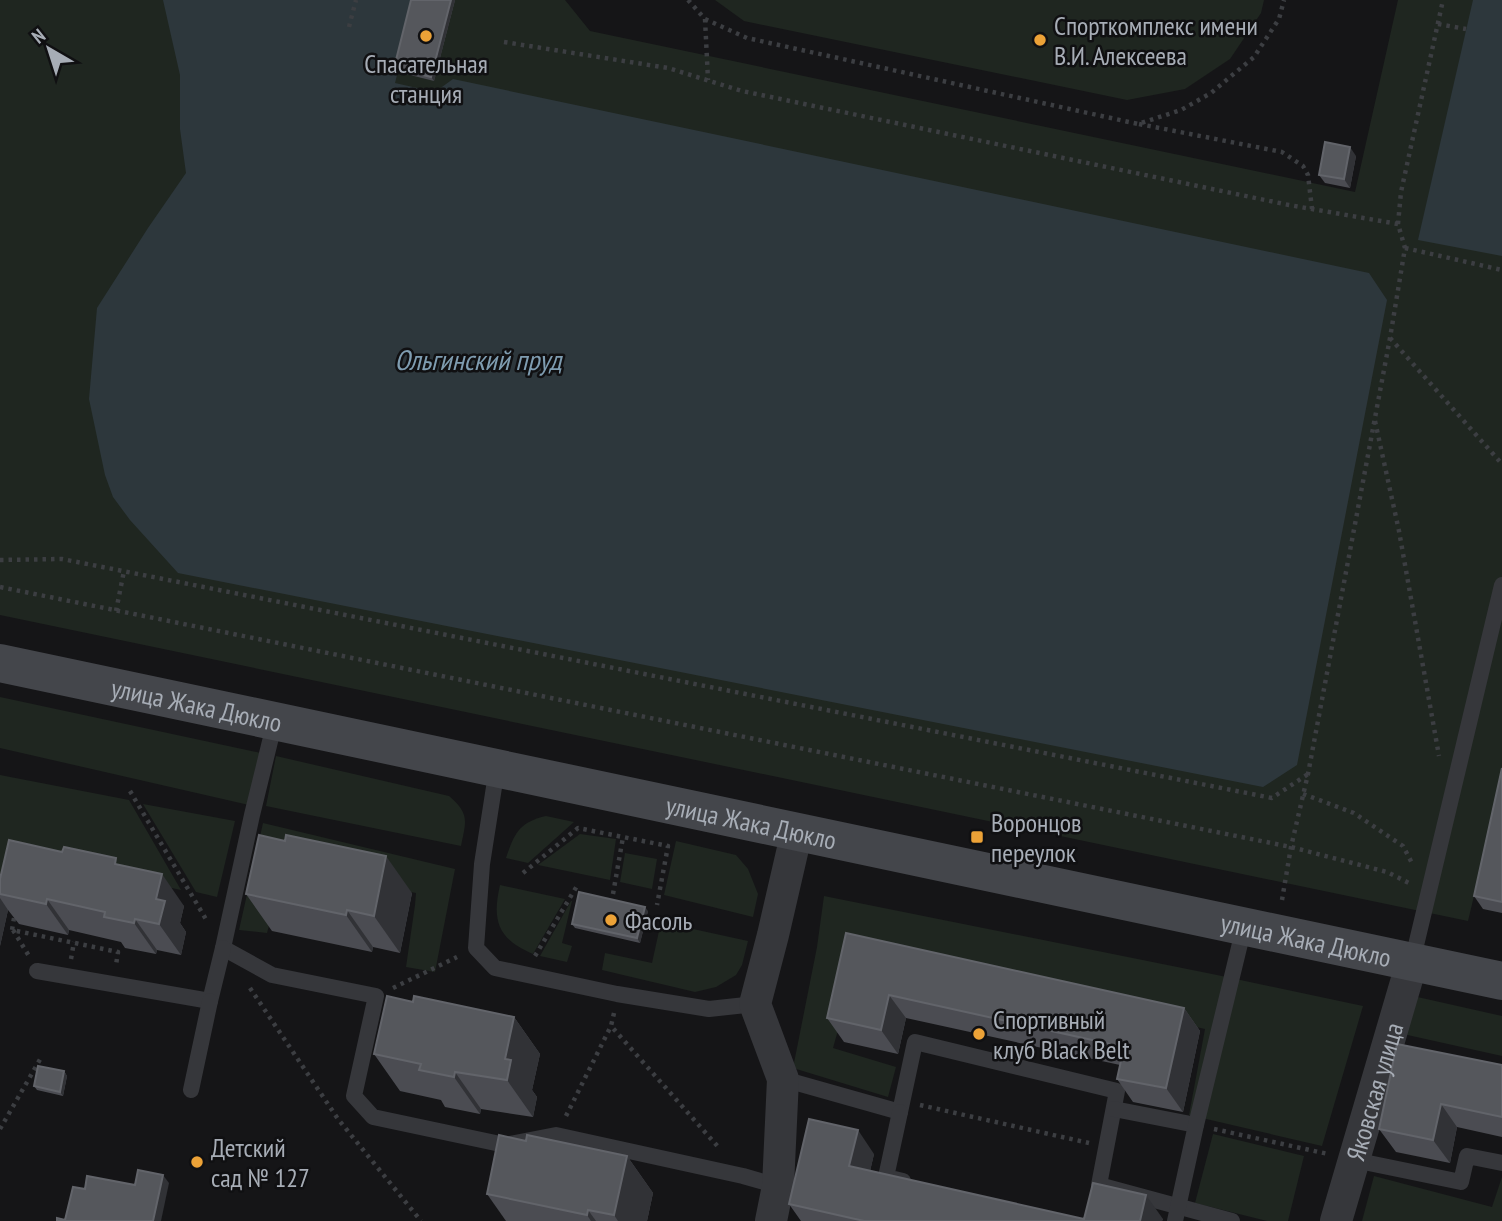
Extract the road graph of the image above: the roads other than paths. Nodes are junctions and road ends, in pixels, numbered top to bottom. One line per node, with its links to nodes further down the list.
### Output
1 (1502, 585): 8 (lane)
2 (0, 663): 3 (street, улица Жака Дюкло)
3 (275, 721): 4 (street, улица Жака Дюкло); 7 (lane)
4 (497, 768): 5 (street, улица Жака Дюкло); 12 (lane)
5 (797, 831): 6 (street, улица Жака Дюкло); 12 (street)
6 (1244, 926): 8 (street, улица Жака Дюкло); 17 (lane)
7 (223, 948): 11 (lane); 21 (lane)
8 (1412, 962): 10 (street, улица Жака Дюкло); 18 (street, Яковская улица)
9 (37, 971): 11 (lane)
10 (1502, 981)
11 (211, 1001): 14 (lane)
12 (754, 1004): 13 (street)
13 (783, 1079): 15 (lane); 21 (street)
14 (191, 1090)
15 (901, 1107): 16 (lane); 20 (lane)
16 (1114, 1109): 17 (lane); 22 (lane)
17 (1196, 1125): 22 (lane)
18 (1354, 1160): 19 (lane); 25 (street, Яковская улица)
19 (1502, 1163)
20 (913, 1183)
21 (778, 1186): 23 (street)
22 (1177, 1214): 24 (lane)
23 (771, 1221)
24 (1232, 1221)
25 (1336, 1221)

